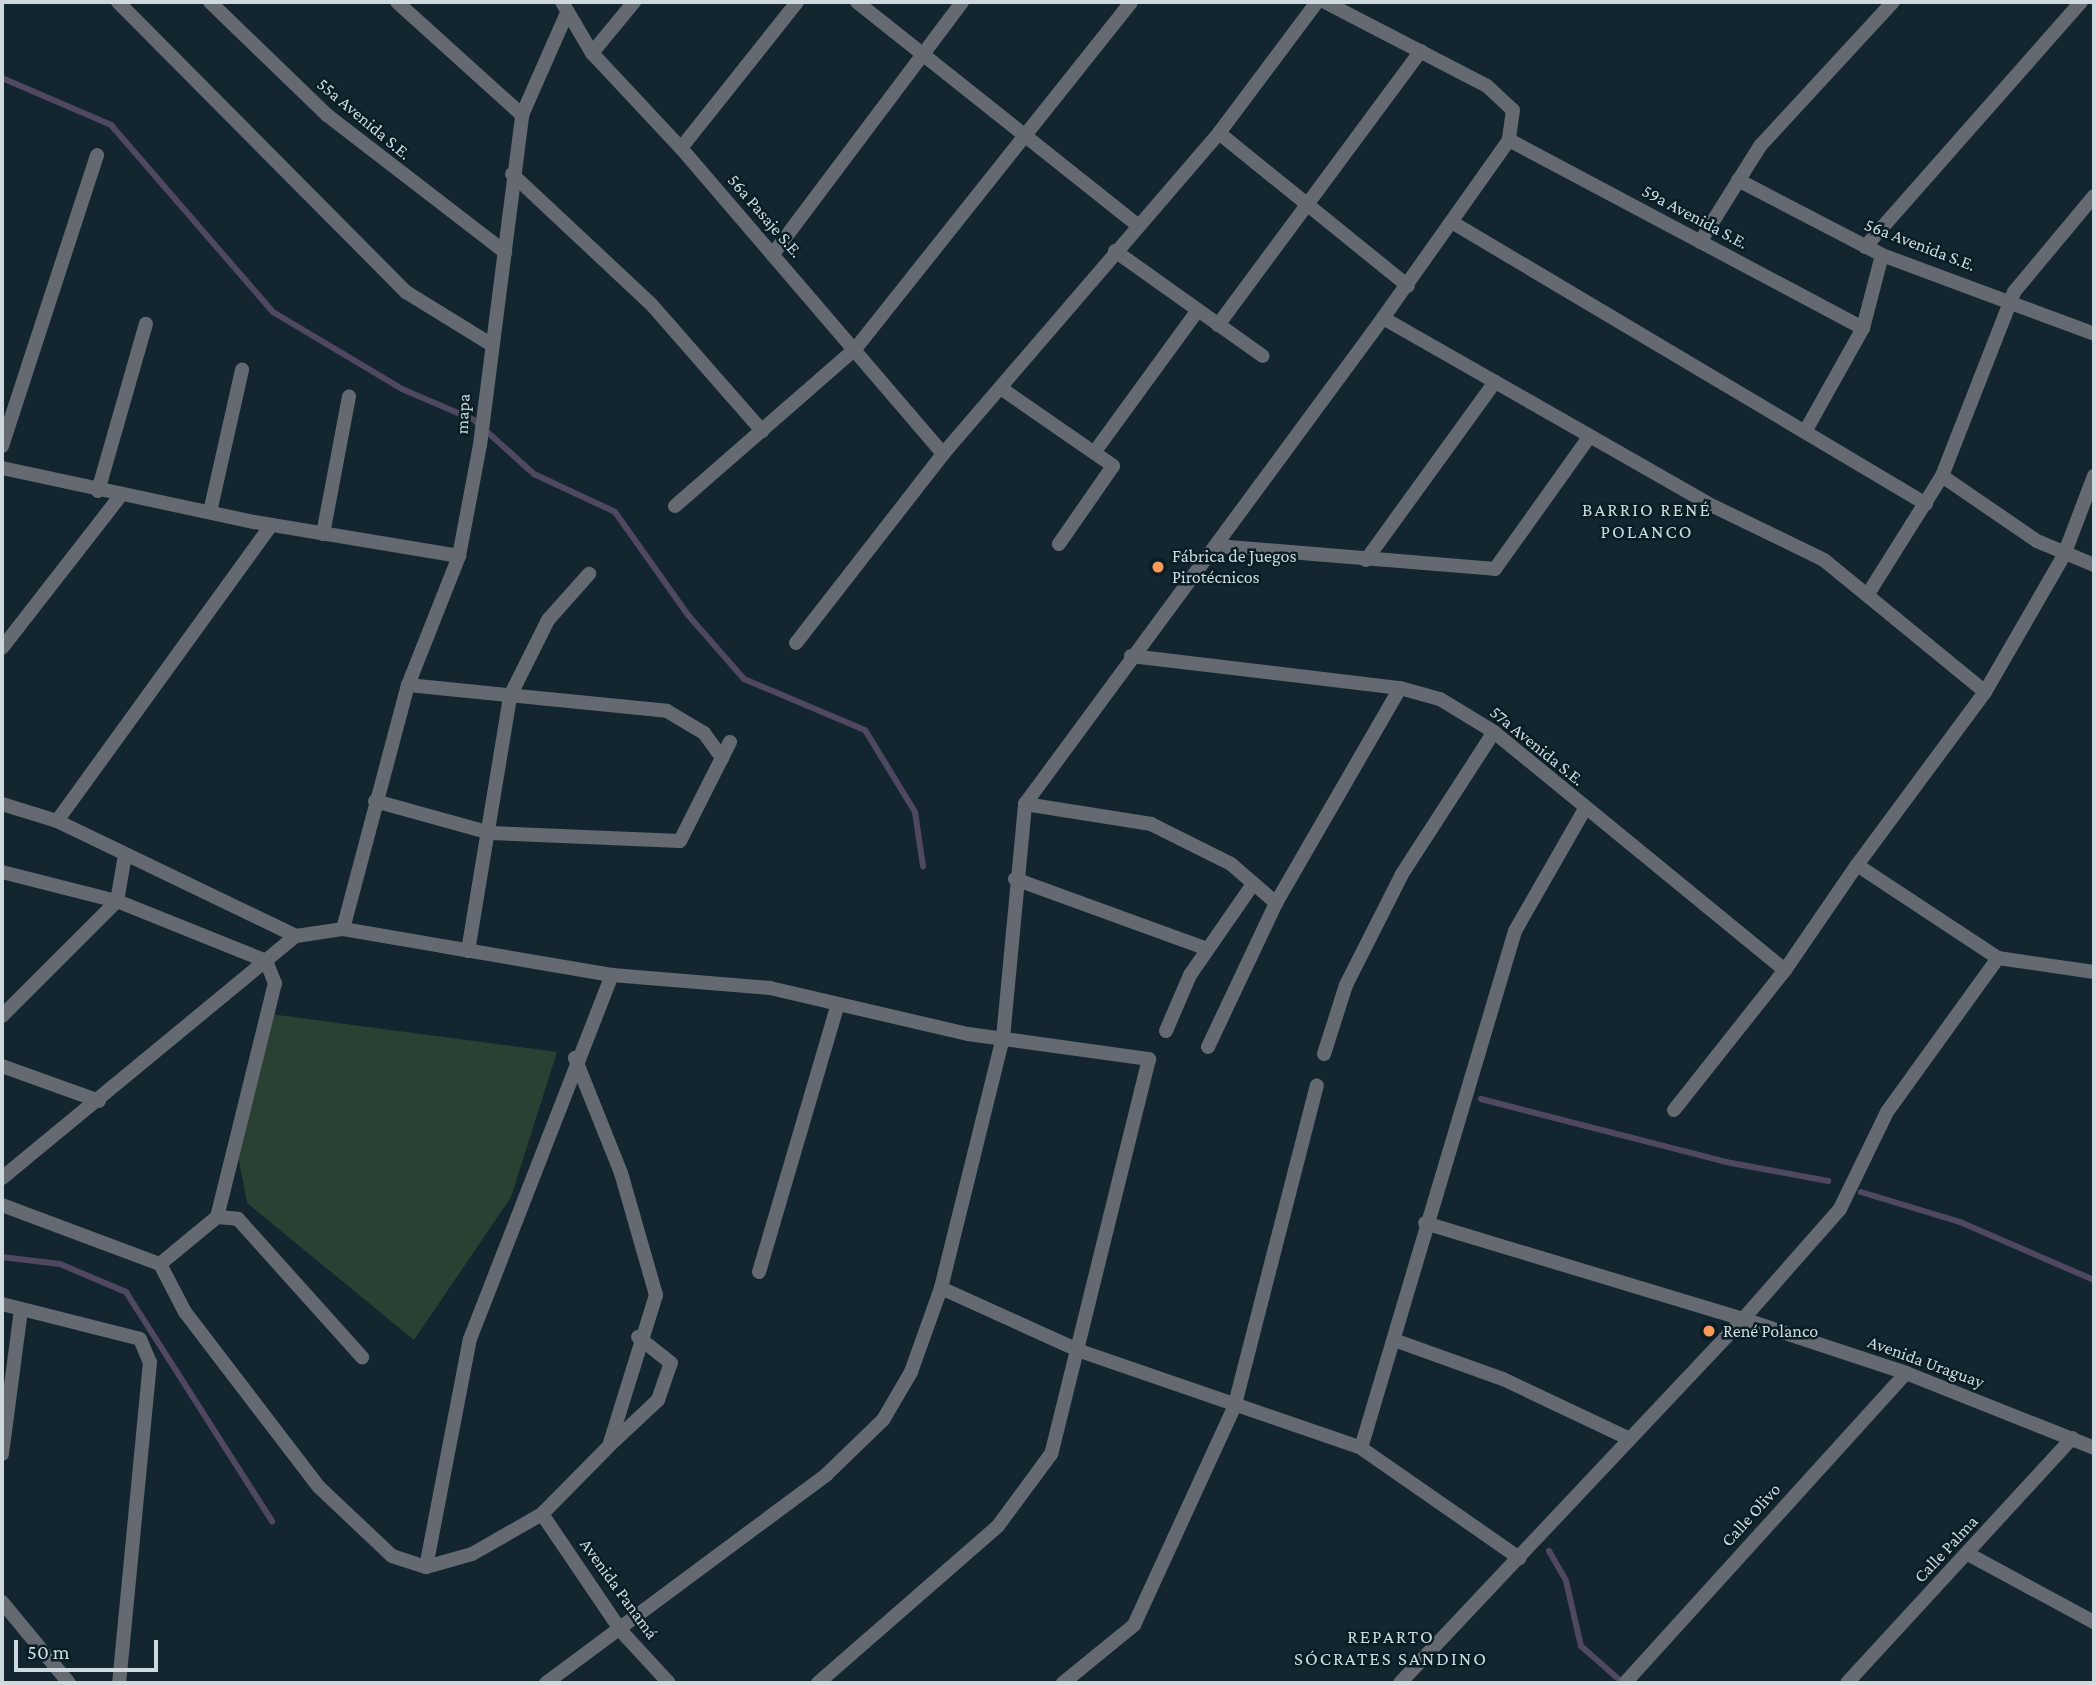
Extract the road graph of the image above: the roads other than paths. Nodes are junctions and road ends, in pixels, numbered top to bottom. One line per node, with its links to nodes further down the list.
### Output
1 (118, 2): 43 (street)
2 (210, 2): 32 (street, 55a Avenida S.E.)
3 (397, 2): 17 (street)
4 (634, 2): 15 (street)
5 (797, 2): 21 (street)
6 (857, 2): 16 (street)
7 (962, 2): 16 (street)
8 (1131, 2): 19 (street)
9 (1317, 2): 18 (street)
10 (1325, 2): 14 (street)
11 (2081, 2): 30 (street)
12 (1886, 4): 24 (street)
13 (564, 7): 15 (street, 56a Pasaje S.E.); 17 (street, mapa)
14 (1421, 51): 20 (street); 26 (street)
15 (592, 53): 21 (street, 56a Pasaje S.E.)
16 (922, 54): 19 (street); 33 (street)
17 (522, 115): 23 (street, mapa)
18 (1219, 132): 26 (street); 27 (street)
19 (1023, 136): 27 (street); 44 (street)
20 (1509, 140): 28 (street); 29 (street, 59a Avenida S.E.)
21 (681, 148): 33 (street, 56a Pasaje S.E.)
22 (97, 155): 53 (street)
23 (512, 174): 32 (street, mapa); 51 (street)
24 (1738, 180): 29 (street); 30 (street, 56a Avenida S.E.)
25 (2094, 196): 36 (street)
26 (1311, 203): 35 (street); 40 (street)
27 (1136, 224): 31 (street)
28 (1454, 224): 35 (street); 50 (street)
29 (1700, 242): 41 (street, 59a Avenida S.E.)
30 (1865, 247): 34 (street, 56a Avenida S.E.)
31 (1115, 251): 37 (street); 48 (street)
32 (505, 252): 43 (street, mapa)
33 (772, 254): 44 (street, 56a Pasaje S.E.)
34 (1882, 255): 36 (street, 56a Avenida S.E.); 41 (street)
35 (1408, 286): 38 (street)
36 (2011, 299): 42 (street, 56a Avenida S.E.); 57 (street)
37 (1198, 310): 40 (street); 54 (street)
38 (1383, 318): 47 (street); 68 (street)
39 (146, 324): 59 (street)
40 (1218, 325): 45 (street)
41 (1863, 328): 50 (street)
42 (2094, 334)
43 (492, 345): 70 (street, mapa)
44 (856, 348): 51 (street); 55 (street, 56a Pasaje S.E.)
45 (1263, 356)
46 (242, 370): 63 (street)
47 (1494, 382): 52 (street); 71 (street)
48 (1002, 388): 54 (street); 55 (street)
49 (349, 396): 66 (street)
50 (1807, 430): 61 (street)
51 (762, 431): 62 (street)
52 (1589, 437): 71 (street); 74 (street)
53 (2, 446)
54 (1096, 450): 67 (street)
55 (943, 454): 75 (street)
56 (2, 468): 59 (street)
57 (1942, 476): 61 (street); 69 (street)
58 (2094, 476): 64 (street)
59 (98, 491): 60 (street)
60 (121, 495): 63 (street); 76 (street)
61 (1926, 504): 74 (street)
62 (675, 506)
63 (210, 512): 65 (street)
64 (2088, 513): 69 (street)
65 (271, 525): 66 (street); 89 (street)
66 (323, 534): 70 (street)
67 (1059, 544)
68 (1217, 546): 71 (street); 77 (street)
69 (2064, 555): 72 (street); 80 (street)
70 (459, 556): 78 (street, mapa)
71 (1366, 560)
72 (2094, 565)
73 (589, 574): 81 (street)
74 (1868, 594): 80 (street)
75 (796, 643)
76 (2, 648)
77 (1131, 656): 79 (street, 57a Avenida S.E.); 87 (street)
78 (408, 685): 81 (street); 85 (street, mapa)
79 (1400, 688): 82 (street, 57a Avenida S.E.); 97 (street)
80 (1985, 692): 92 (street)
81 (510, 696): 84 (street); 90 (street)
82 (1494, 733): 88 (street, 57a Avenida S.E.); 112 (street)
83 (730, 742): 84 (street)
84 (722, 758): 90 (street)
85 (375, 801): 90 (street); 98 (street, mapa)
86 (2, 804): 89 (street)
87 (1025, 804): 94 (street); 95 (street)
88 (1585, 810): 104 (street, 57a Avenida S.E.); 121 (street)
89 (57, 821): 91 (street)
90 (489, 833): 101 (street)
91 (125, 855): 96 (street); 99 (street)
92 (1857, 865): 102 (street); 104 (street)
93 (2, 872): 96 (street)
94 (1015, 879): 100 (street); 110 (street)
95 (1253, 884): 97 (street); 100 (street)
96 (117, 901): 103 (street); 108 (street)
97 (1276, 903): 111 (street)
98 (343, 929): 99 (street); 101 (street)
99 (296, 936): 103 (street)
100 (1207, 949): 109 (street)
101 (468, 951): 106 (street)
102 (1998, 958): 105 (street); 127 (street)
103 (266, 961): 116 (street); 120 (street)
104 (1785, 970): 117 (street)
105 (2094, 972)
106 (612, 975): 107 (street); 113 (street)
107 (838, 1004): 110 (street); 123 (street)
108 (2, 1016)
109 (1166, 1031)
110 (1003, 1038): 124 (street); 130 (street)
111 (1209, 1047)
112 (1324, 1054)
113 (575, 1058): 128 (street); 143 (street)
114 (2, 1066): 116 (street)
115 (1317, 1085): 133 (street)
116 (99, 1101): 118 (street)
117 (1674, 1110)
118 (2, 1178)
119 (2, 1205): 122 (street)
120 (217, 1217): 122 (street); 131 (street)
121 (1425, 1223): 127 (street, Avenida Uraguay); 129 (street)
122 (160, 1264): 143 (street)
123 (759, 1272)
124 (941, 1288): 130 (street); 146 (street)
125 (2, 1304): 126 (street)
126 (21, 1309): 139 (street); 149 (street)
127 (1743, 1319): 132 (street, Avenida Uraguay); 135 (street)
128 (638, 1337): 136 (street); 136 (street)
129 (1394, 1340): 135 (street); 137 (street)
130 (1080, 1351): 133 (street); 152 (street)
131 (362, 1357)
132 (1906, 1373): 134 (street, Avenida Uraguay); 147 (street, Calle Olivo)
133 (1234, 1408): 137 (street); 153 (street)
134 (2072, 1438): 138 (street, Avenida Uraguay); 141 (street, Calle Palma)
135 (1630, 1439): 142 (street)
136 (609, 1446): 140 (street)
137 (1361, 1448): 142 (street)
138 (2094, 1448)
139 (2, 1454)
140 (542, 1514): 143 (street); 146 (street, Avenida Panamá)
141 (1968, 1554): 145 (street); 155 (street, Calle Palma)
142 (1519, 1558): 154 (street)
143 (426, 1567)
144 (2, 1602): 148 (street)
145 (2094, 1622)
146 (622, 1632): 150 (street); 151 (street, Avenida Panamá)
147 (1629, 1679)
148 (69, 1683)
149 (119, 1683)
150 (546, 1683)
151 (669, 1683)
152 (818, 1683)
153 (1063, 1683)
154 (1400, 1683)
155 (1847, 1683)

